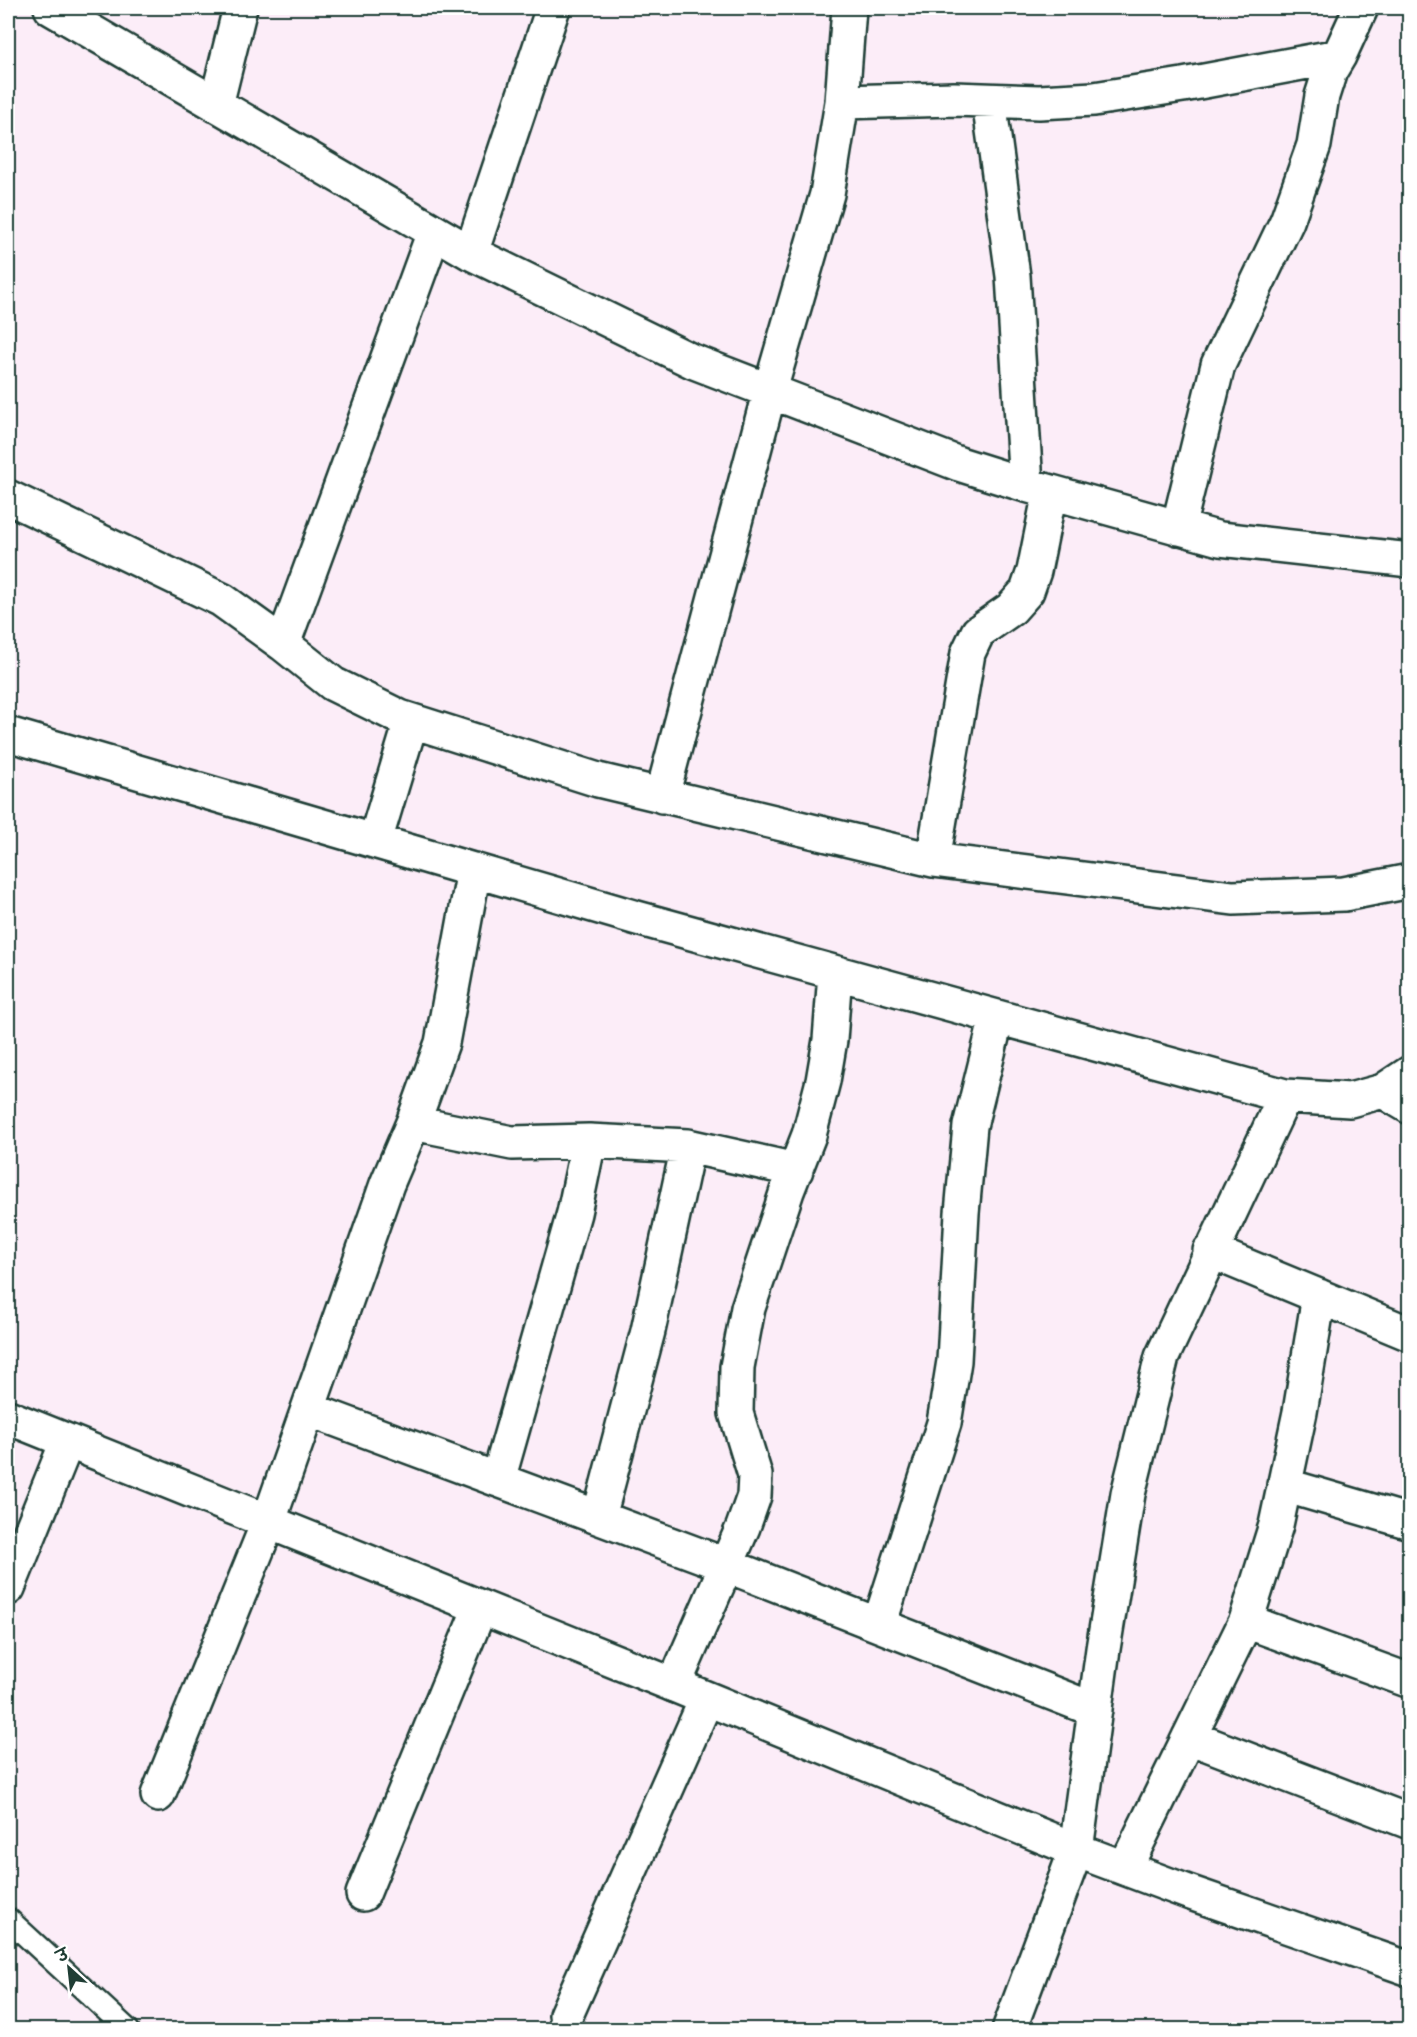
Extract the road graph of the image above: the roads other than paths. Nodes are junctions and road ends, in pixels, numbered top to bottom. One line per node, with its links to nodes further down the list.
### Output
1 (51, 8): 9 (street)
2 (240, 8): 9 (street)
3 (553, 8): 11 (street)
4 (849, 8): 8 (street)
5 (1361, 8): 6 (street)
6 (1339, 56): 7 (street); 15 (street)
7 (989, 101): 8 (street); 13 (street)
8 (843, 102): 12 (street)
9 (216, 105): 10 (street)
10 (434, 232): 11 (street); 17 (street)
11 (471, 253): 12 (street)
12 (770, 390): 13 (street); 20 (street)
13 (1038, 489): 15 (street); 22 (street)
14 (8, 497): 17 (street)
15 (1178, 528): 16 (street)
16 (1410, 560)
17 (283, 644): 18 (street)
18 (411, 722): 20 (street); 21 (street)
19 (8, 734): 21 (street)
20 (662, 796): 22 (street)
21 (375, 841): 23 (street)
22 (933, 860): 24 (street)
23 (474, 870): 25 (street); 30 (street)
24 (1410, 881)
25 (835, 973): 26 (street); 33 (street)
26 (997, 1017): 28 (street); 49 (street)
27 (1410, 1073): 29 (street)
28 (1285, 1096): 29 (street); 34 (street)
29 (1396, 1099)
30 (413, 1123): 31 (street); 37 (street)
31 (589, 1142): 32 (street); 40 (street)
32 (688, 1146): 33 (street); 42 (street)
33 (796, 1170): 45 (street)
34 (1210, 1251): 35 (street); 53 (street)
35 (1319, 1296): 36 (street); 41 (street)
36 (1410, 1334)
37 (308, 1409): 40 (street); 44 (street)
38 (8, 1417): 39 (street)
39 (67, 1442): 44 (street); 46 (street)
40 (498, 1480): 42 (street)
41 (1284, 1485): 43 (street); 48 (street)
42 (599, 1517): 45 (street)
43 (1410, 1522)
44 (268, 1523): 47 (street); 55 (street)
45 (726, 1565): 49 (street); 51 (street)
46 (8, 1588)
47 (480, 1608): 51 (street); 59 (street)
48 (1246, 1621): 50 (street); 54 (street)
49 (879, 1625): 53 (street)
50 (1410, 1680)
51 (674, 1685): 52 (street)
52 (706, 1700): 57 (street); 62 (street)
53 (1095, 1710): 57 (street)
54 (1189, 1737): 56 (street); 58 (street)
55 (158, 1795)
56 (1410, 1822)
57 (1076, 1850): 58 (street); 64 (street)
58 (1125, 1868): 61 (street)
59 (363, 1894)
60 (8, 1919): 63 (lane)
61 (1410, 1970)
62 (566, 2015)
63 (128, 2030)
64 (1009, 2030)

